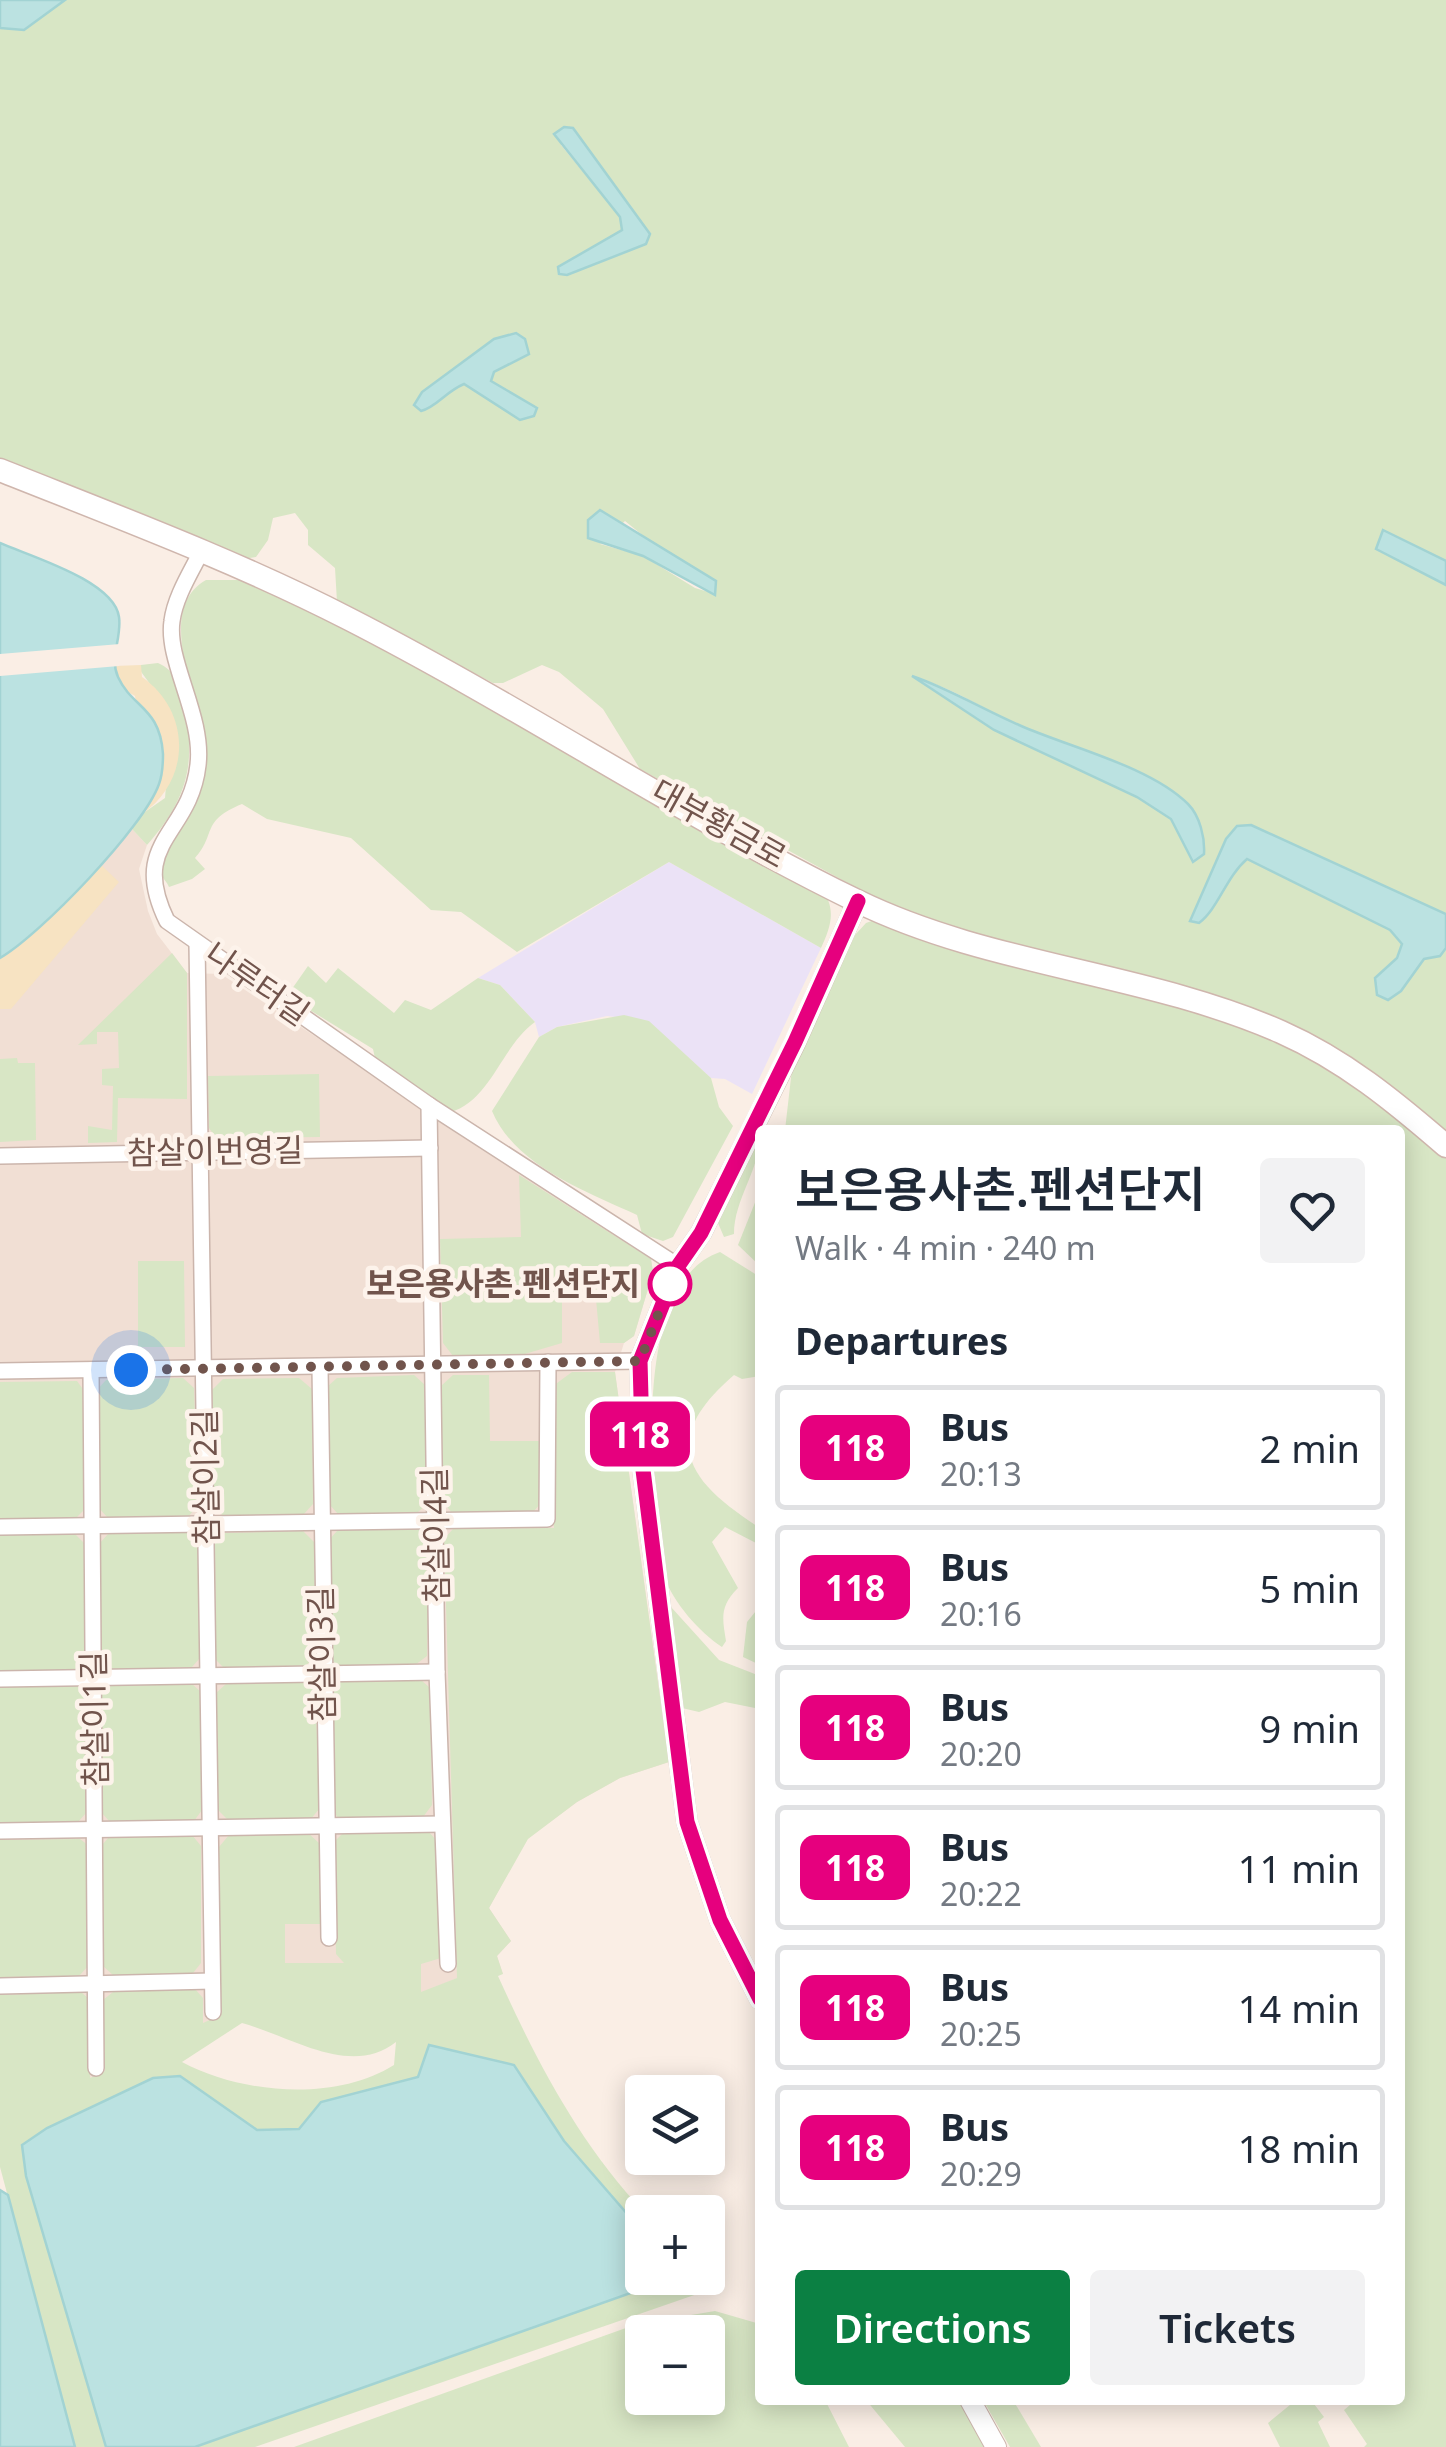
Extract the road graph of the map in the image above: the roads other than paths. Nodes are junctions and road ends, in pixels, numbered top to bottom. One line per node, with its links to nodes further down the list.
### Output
1 (0, 470): 2 (main road, 대부황금로)
2 (202, 550): 3 (main road, 대부황금로); 4 (street, 나루터길)
3 (858, 901): 6 (main road, 대부황금로); 10 (street)
4 (196, 942): 5 (street, 나루터길); 8 (street, 참살이2길)
5 (430, 1104): 7 (street, 참살이4길); 10 (street, 나루터길)
6 (1446, 1146)
7 (430, 1148): 8 (street, 참살이번영길); 13 (street, 참살이4길)
8 (201, 1152): 9 (street, 참살이번영길); 15 (street, 참살이2길)
9 (0, 1156)
10 (678, 1266): 11 (street)
11 (640, 1361): 12 (street); 38 (street)
12 (548, 1362): 13 (street); 18 (street)
13 (434, 1365): 14 (street); 18 (street, 참살이4길)
14 (320, 1368): 15 (street); 19 (street, 참살이3길)
15 (204, 1369): 16 (street); 20 (street, 참살이2길)
16 (91, 1370): 17 (street); 21 (street, 참살이1길)
17 (0, 1371)
18 (436, 1521): 19 (street); 23 (street, 참살이4길)
19 (321, 1523): 20 (street); 24 (street, 참살이3길)
20 (206, 1524): 21 (street); 26 (street, 참살이2길)
21 (92, 1526): 22 (street); 25 (street, 참살이1길)
22 (0, 1527)
23 (437, 1672): 24 (street); 28 (street, 참살이4길)
24 (322, 1674): 26 (street); 29 (street, 참살이3길)
25 (95, 1677): 26 (street); 27 (street); 31 (street, 참살이1길)
26 (209, 1677): 30 (street, 참살이2길)
27 (0, 1679)
28 (442, 1824): 29 (street); 34 (street, 참살이4길)
29 (326, 1827): 30 (street); 33 (street, 참살이3길)
30 (210, 1828): 31 (street); 35 (street, 참살이2길)
31 (96, 1829): 32 (street); 36 (street, 참살이1길)
32 (0, 1831)
33 (329, 1938)
34 (448, 1964)
35 (212, 1982): 36 (street); 39 (street, 참살이2길)
36 (97, 1984): 37 (street); 40 (street, 참살이1길)
37 (0, 1986)
38 (755, 1989)
39 (213, 2012)
40 (96, 2068)
41 (973, 2405): 42 (street)
42 (996, 2447)

